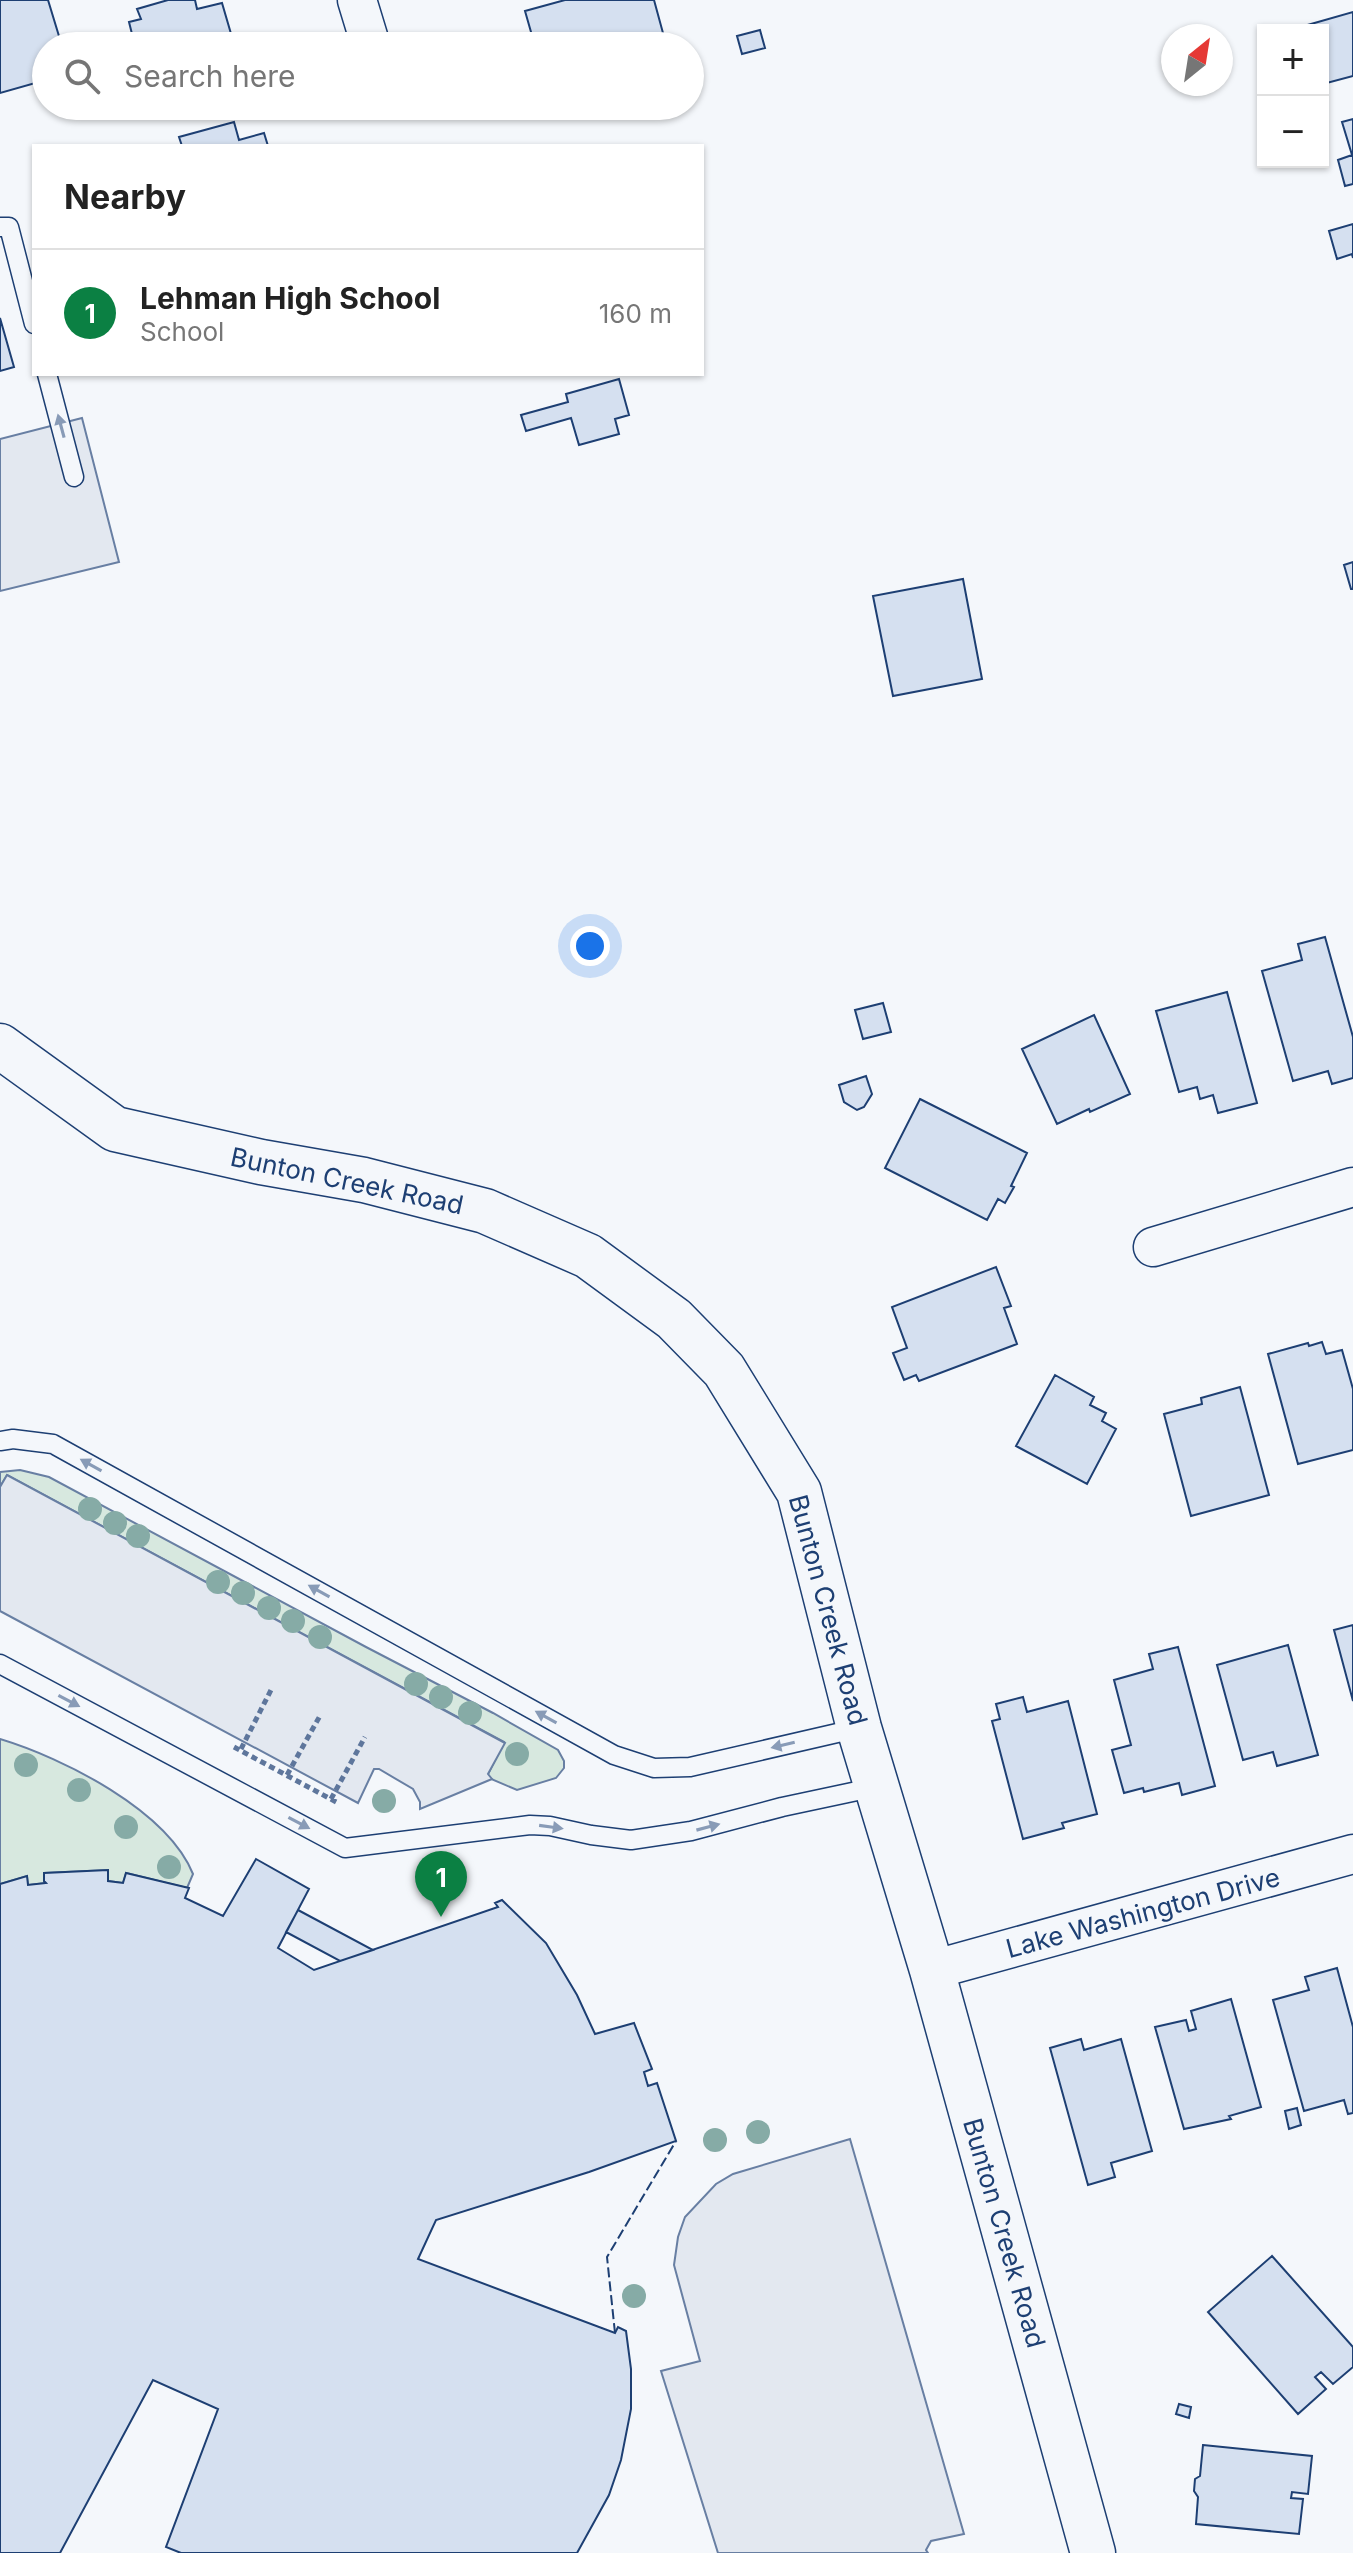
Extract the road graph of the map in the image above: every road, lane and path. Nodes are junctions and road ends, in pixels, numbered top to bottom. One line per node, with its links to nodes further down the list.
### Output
1 (357, 0): 2 (street)
2 (367, 32)
3 (0, 227): 4 (lane)
4 (32, 316)
5 (48, 376): 6 (lane, one-way to 5)
6 (74, 477)
7 (0, 1046): 14 (street, Bunton Creek Road)
8 (1353, 1187): 9 (street)
9 (1153, 1247)
10 (0, 1441): 14 (lane, one-way to 10)
11 (0, 1664): 17 (lane, one-way to 17)
12 (272, 1688): 16 (path)
13 (321, 1714): 16 (path)
14 (859, 1728): 17 (street, Bunton Creek Road)
15 (365, 1737): 18 (path)
16 (287, 1775): 18 (path)
17 (876, 1787): 21 (street, Bunton Creek Road)
18 (331, 1799): 19 (path)
19 (338, 1803)
20 (1353, 1854): 21 (street, Lake Washington Drive)
21 (932, 1970): 22 (street, Bunton Creek Road)
22 (1093, 2553)

